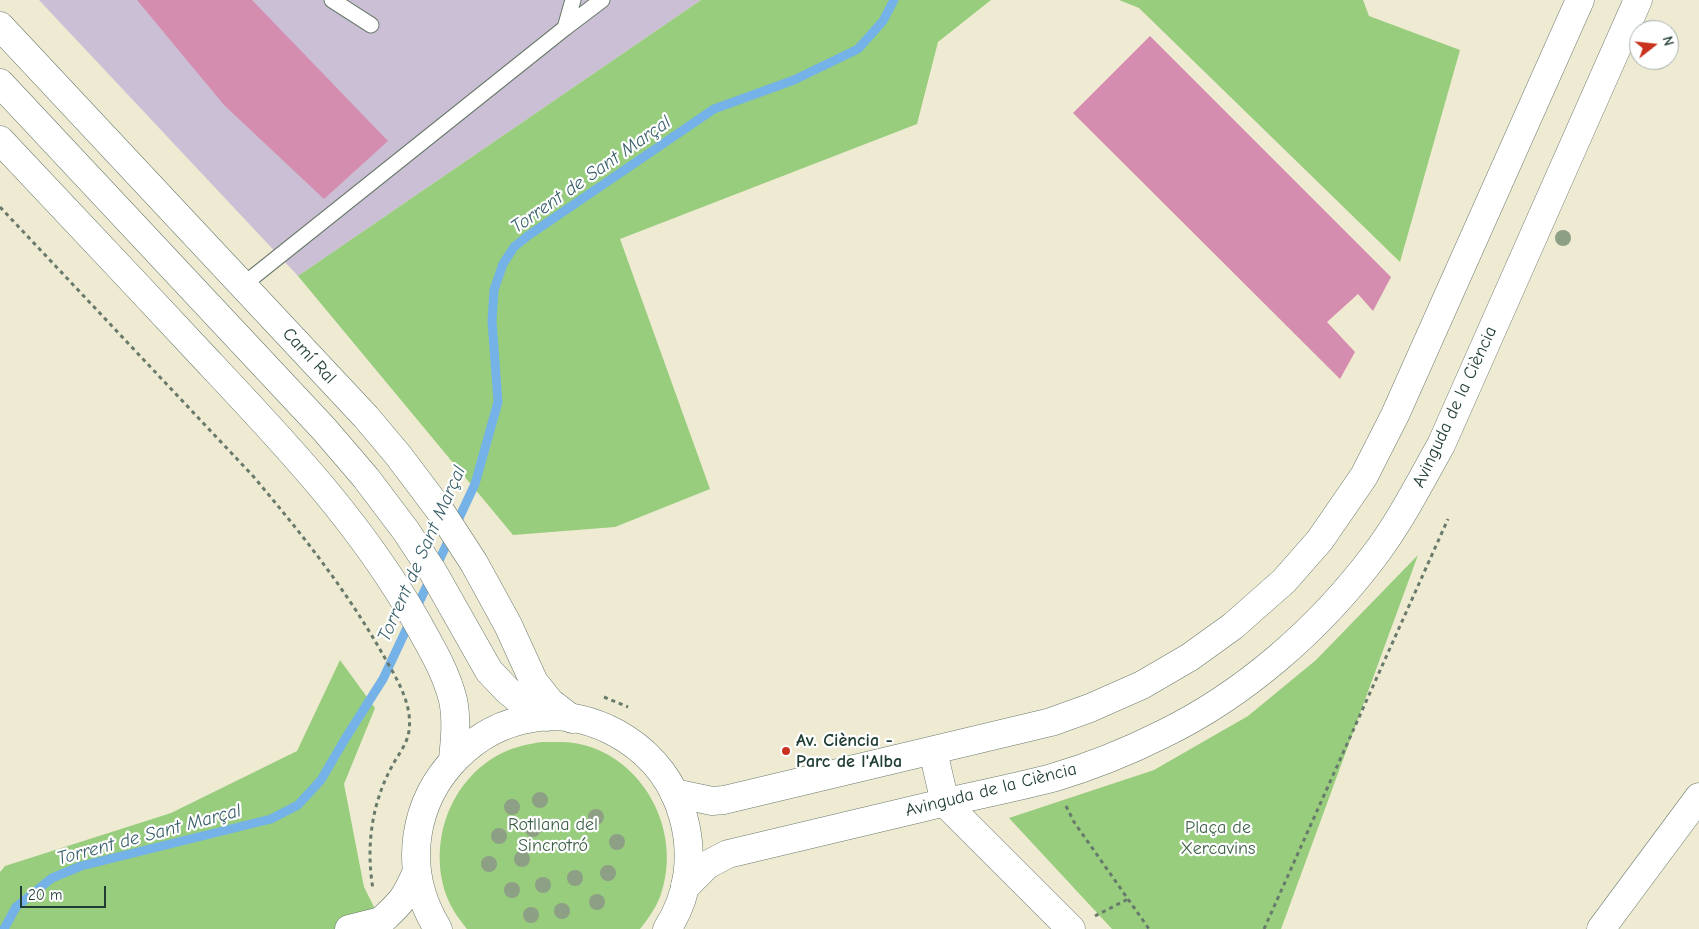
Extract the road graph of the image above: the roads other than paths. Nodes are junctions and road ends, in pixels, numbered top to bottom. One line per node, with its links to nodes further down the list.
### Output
1 (332, 0): 6 (lane)
2 (573, 0): 8 (lane)
3 (602, 0): 8 (lane)
4 (1580, 0): 14 (street)
5 (1638, 0): 18 (street, Avinguda de la Ciència)
6 (371, 25)
7 (0, 26): 11 (street, Camí Ral)
8 (565, 28): 11 (lane)
9 (0, 83): 12 (street)
10 (0, 140): 15 (street)
11 (243, 285): 13 (street, Camí Ral)
12 (546, 718): 13 (street); 15 (street)
13 (572, 719): 16 (street)
14 (933, 750): 16 (street); 18 (street)
15 (454, 759): 19 (street)
16 (674, 793): 20 (street)
17 (1699, 797): 27 (street)
18 (945, 803): 20 (street, Avinguda de la Ciència); 22 (street)
19 (417, 871): 21 (street); 25 (street)
20 (685, 887): 26 (street)
21 (381, 921): 23 (street); 24 (street)
22 (1081, 923)
23 (349, 929)
24 (431, 929)
25 (438, 929)
26 (667, 929)
27 (1600, 929)

